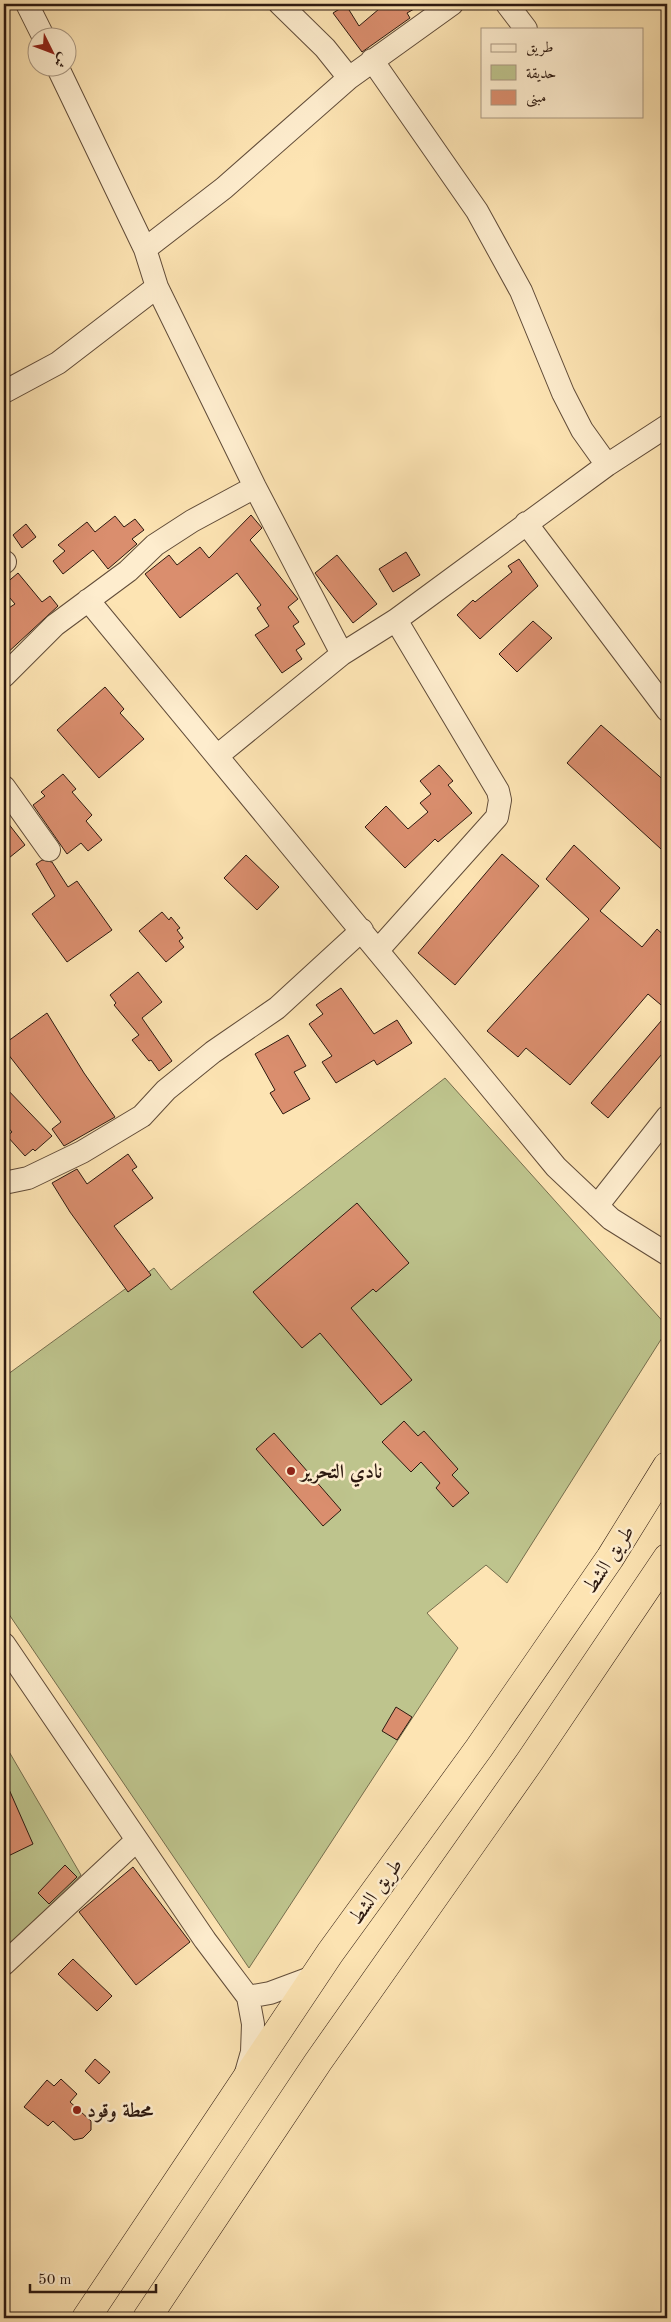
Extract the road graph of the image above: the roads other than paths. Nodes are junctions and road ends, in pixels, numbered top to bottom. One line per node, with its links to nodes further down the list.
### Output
1 (27, 4): 5 (street)
2 (280, 4): 9 (street)
3 (452, 4): 7 (street)
4 (508, 4): 6 (street)
5 (39, 28)
6 (525, 28)
7 (372, 60): 9 (street); 14 (street)
8 (63, 78): 10 (street)
9 (349, 78): 10 (street)
10 (145, 249): 11 (street)
11 (157, 288): 12 (street); 15 (street)
12 (4, 392)
13 (667, 426): 14 (street)
14 (607, 465): 16 (street)
15 (254, 488): 17 (street); 19 (street)
16 (526, 523): 18 (street); 21 (street)
17 (88, 600): 20 (street); 22 (street)
18 (396, 620): 19 (street); 26 (street)
19 (342, 654): 22 (street)
20 (4, 676)
21 (667, 710)
22 (217, 756): 25 (street)
23 (4, 786): 24 (street)
24 (48, 850)
25 (362, 930): 26 (street); 28 (street)
26 (378, 950): 29 (street)
27 (667, 1117): 29 (street)
28 (4, 1183)
29 (597, 1206): 30 (street)
30 (667, 1254)
31 (667, 1466): 36 (highway, طريق الشط)
32 (667, 1558): 40 (highway)
33 (4, 1644): 34 (street)
34 (137, 1840): 35 (street); 37 (street)
35 (4, 1964)
36 (313, 1977): 37 (street); 38 (highway, طريق الشط)
37 (248, 1996): 38 (street)
38 (245, 2079): 39 (highway, طريق الشط)
39 (86, 2318)
40 (147, 2318)

